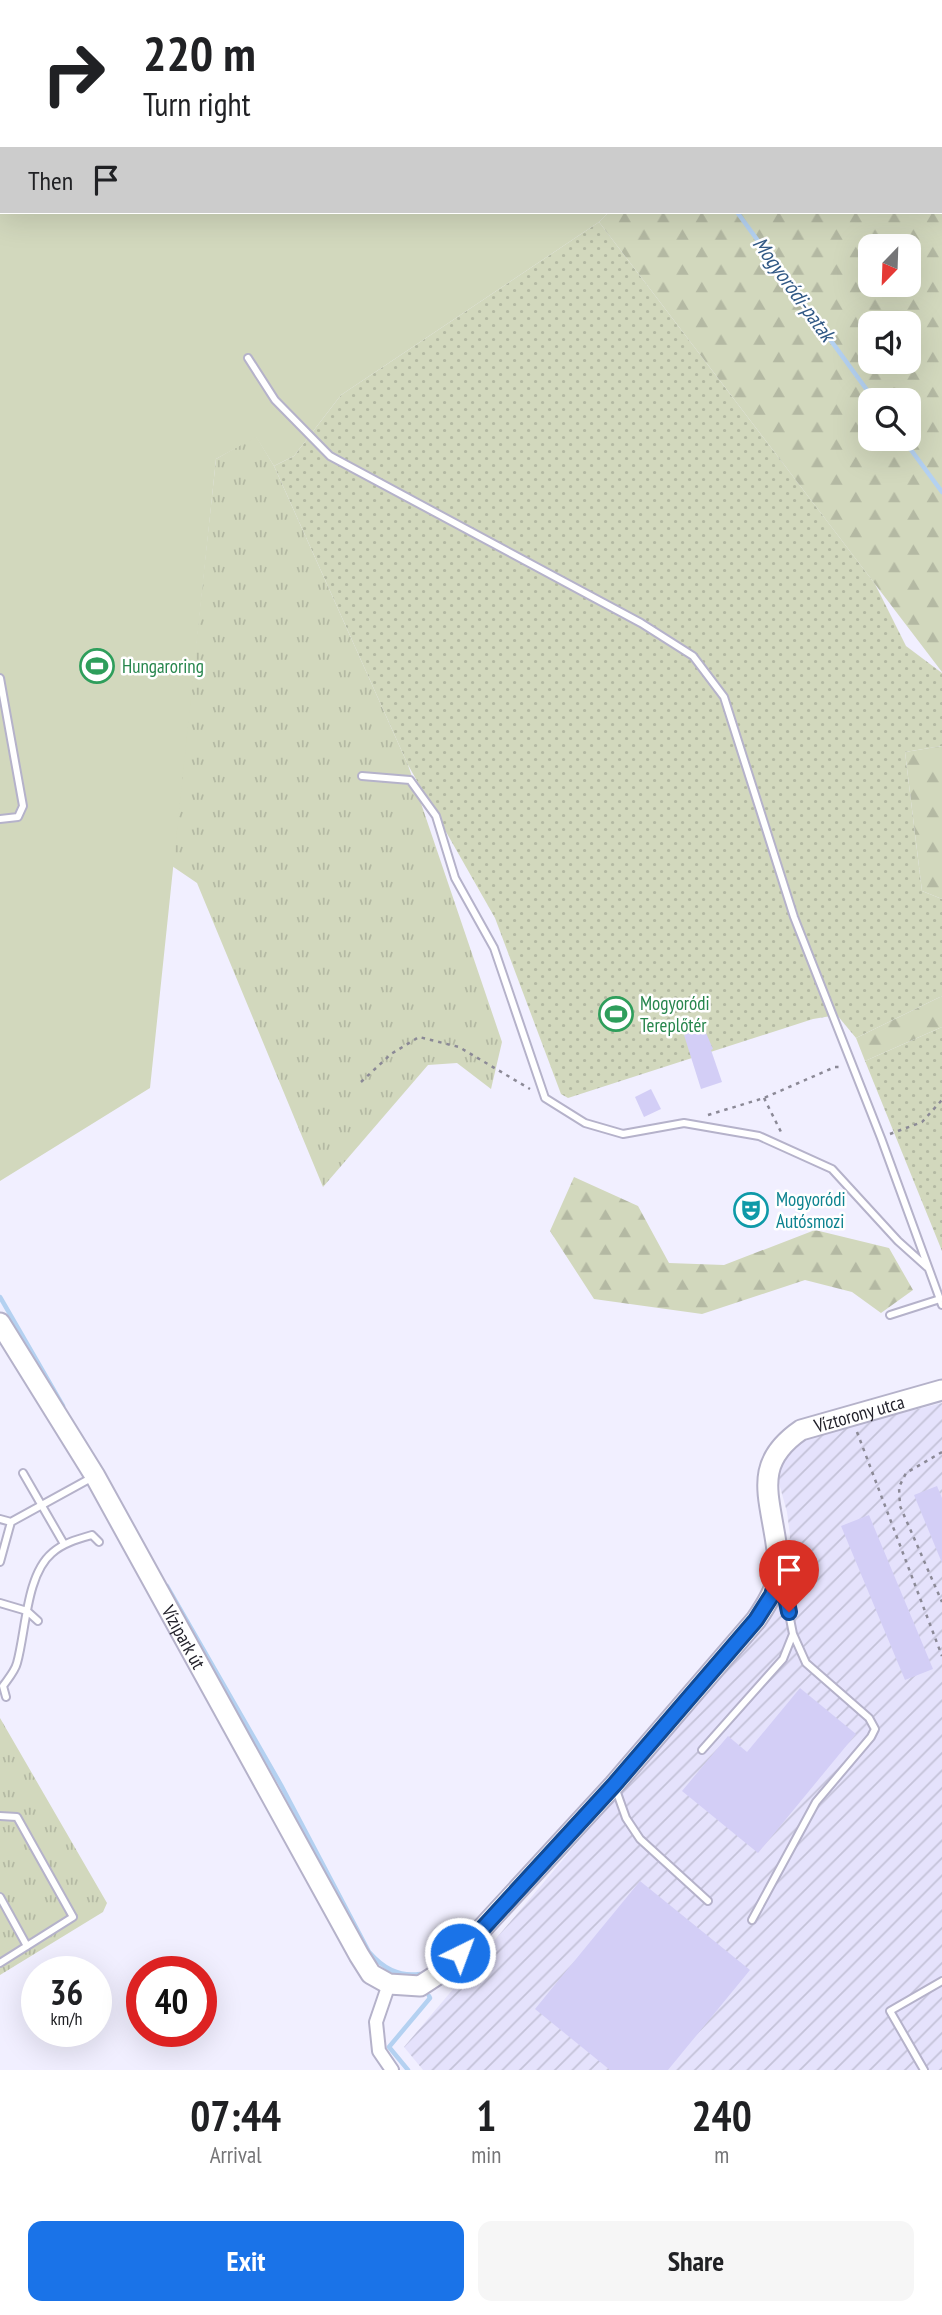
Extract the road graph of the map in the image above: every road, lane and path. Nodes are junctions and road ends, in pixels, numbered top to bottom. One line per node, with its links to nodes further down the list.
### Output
1 (248, 358): 5 (lane)
2 (0, 678): 4 (lane)
3 (362, 776): 7 (lane)
4 (0, 819)
5 (853, 1067): 8 (path); 11 (lane)
6 (361, 1082): 7 (path)
7 (545, 1098): 10 (lane)
8 (764, 1098): 10 (path); 12 (path)
9 (942, 1100): 11 (path)
10 (684, 1123): 12 (lane)
11 (881, 1138): 13 (lane)
12 (790, 1150): 13 (lane)
13 (929, 1269): 14 (lane)
14 (941, 1302): 15 (lane)
15 (890, 1315)
16 (0, 1323): 21 (street, Vízipark út)
17 (942, 1390): 18 (street, Víztorony utca)
18 (851, 1416): 28 (street, Víztorony utca); 34 (path)
19 (942, 1452): 30 (path)
20 (23, 1473): 22 (lane)
21 (95, 1476): 22 (lane); 45 (street, Vízipark út)
22 (42, 1505): 24 (lane); 26 (lane)
23 (0, 1519): 24 (lane)
24 (10, 1522): 27 (lane)
25 (99, 1542): 26 (lane)
26 (64, 1544): 31 (lane)
27 (0, 1562)
28 (780, 1568): 33 (lane); 37 (street, Víztorony utca)
29 (0, 1602): 31 (lane)
30 (942, 1602)
31 (27, 1611): 32 (lane); 35 (lane)
32 (38, 1622)
33 (793, 1634): 36 (lane); 41 (lane)
34 (942, 1656)
35 (6, 1697)
36 (702, 1750)
37 (614, 1785): 40 (lane); 45 (street, Víztorony utca)
38 (0, 1816): 42 (lane)
39 (0, 1897): 42 (lane)
40 (708, 1900)
41 (752, 1920)
42 (27, 1946): 43 (lane)
43 (0, 1963)
44 (942, 1981): 47 (lane)
45 (389, 1984): 46 (street)
46 (392, 2070)
47 (924, 2070)

